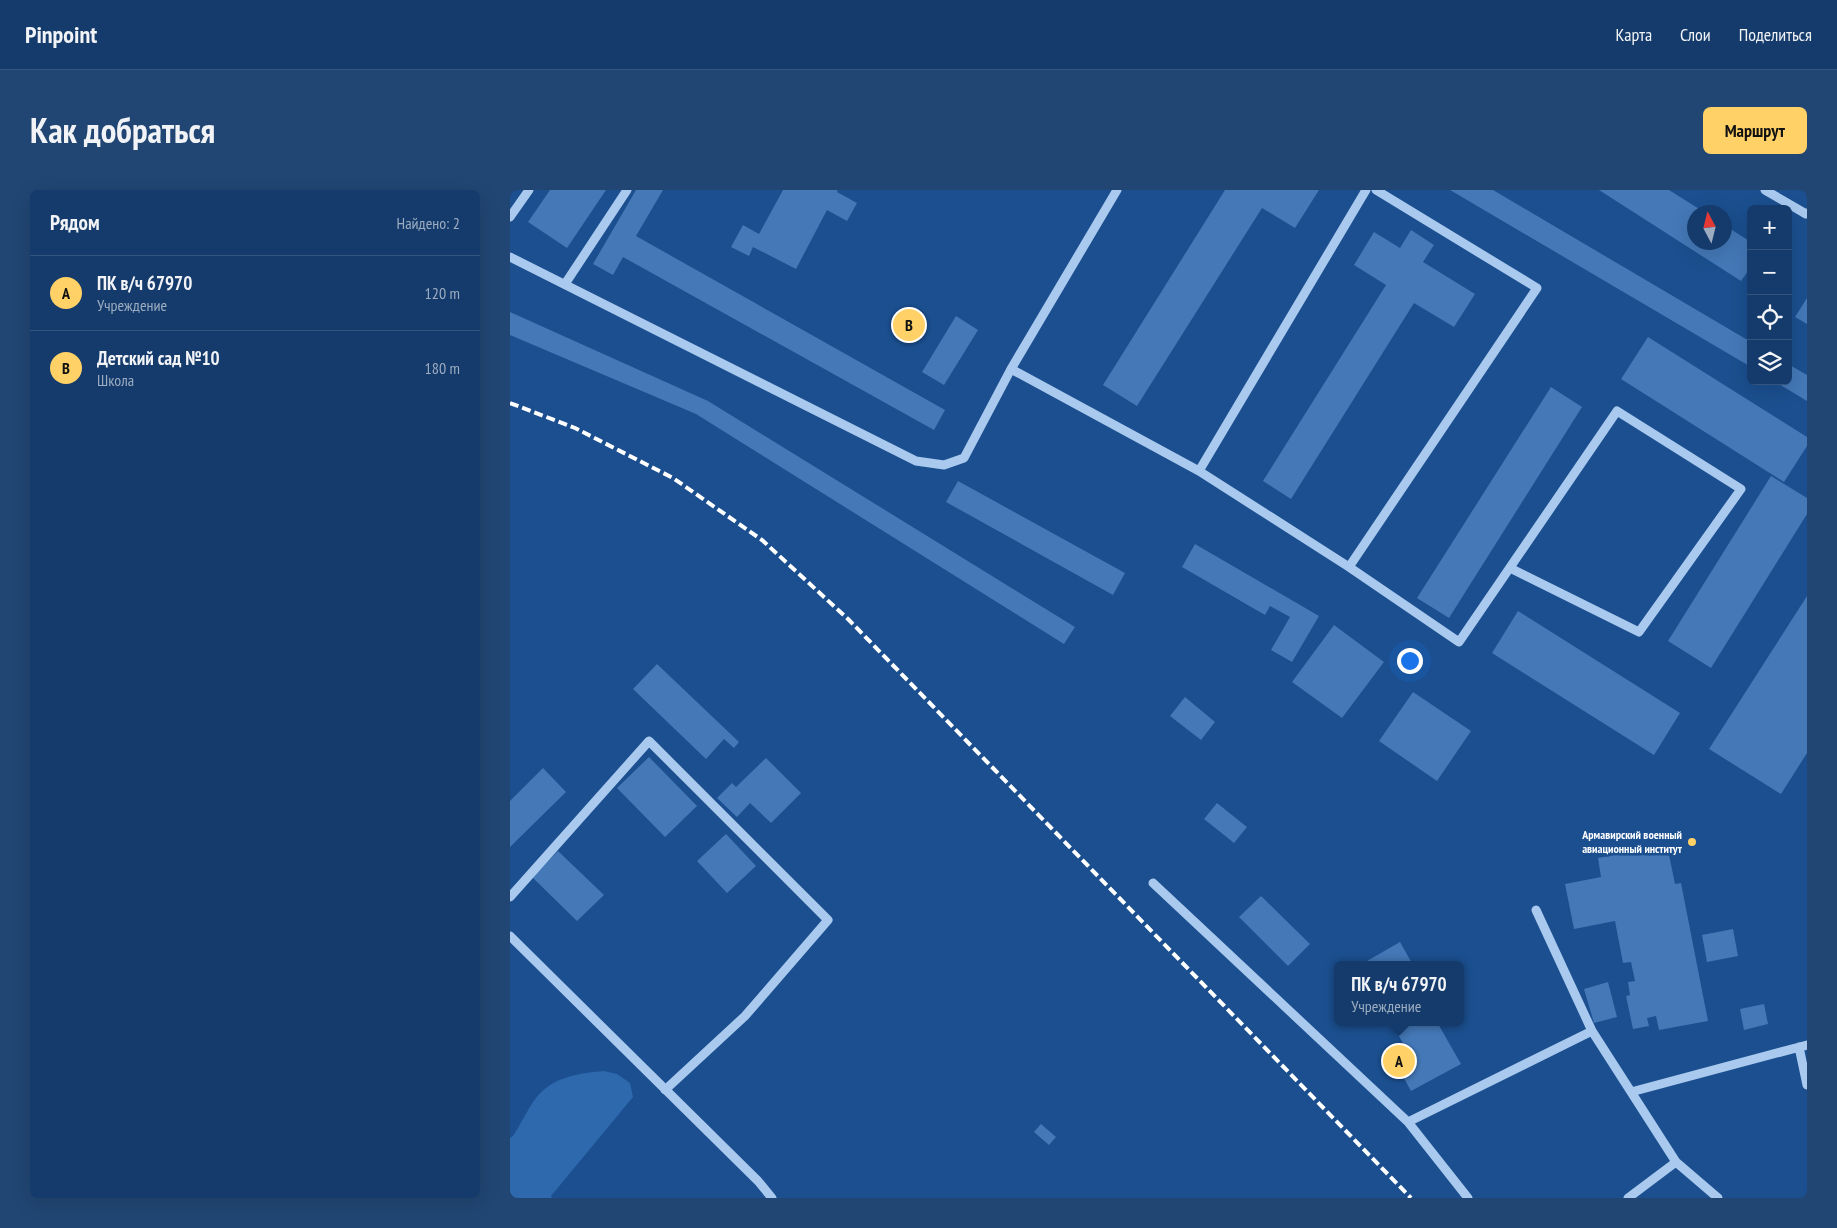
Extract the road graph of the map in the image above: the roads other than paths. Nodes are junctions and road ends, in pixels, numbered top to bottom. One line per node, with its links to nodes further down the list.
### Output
1 (529, 190): 8 (lane)
2 (627, 190): 10 (lane)
3 (1117, 190): 11 (lane)
4 (1366, 190): 12 (lane)
5 (1376, 190): 13 (lane)
6 (1765, 190): 7 (lane)
7 (1807, 213)
8 (510, 218)
9 (510, 256): 10 (lane)
10 (565, 284): 11 (lane)
11 (1012, 369): 12 (lane)
12 (1199, 471): 13 (lane)
13 (1349, 567): 14 (lane)
14 (1510, 568): 14 (lane)
15 (1153, 883): 24 (lane)
16 (510, 897): 22 (lane)
17 (1536, 910): 19 (lane)
18 (510, 936): 22 (lane)
19 (1592, 1032): 23 (lane); 24 (lane)
20 (1803, 1046): 21 (lane); 23 (lane)
21 (1807, 1085)
22 (665, 1090): 26 (lane)
23 (1631, 1092): 25 (lane)
24 (1408, 1122): 27 (lane)
25 (1676, 1162): 28 (lane); 29 (lane)
26 (772, 1198)
27 (1468, 1198)
28 (1628, 1198)
29 (1718, 1198)

